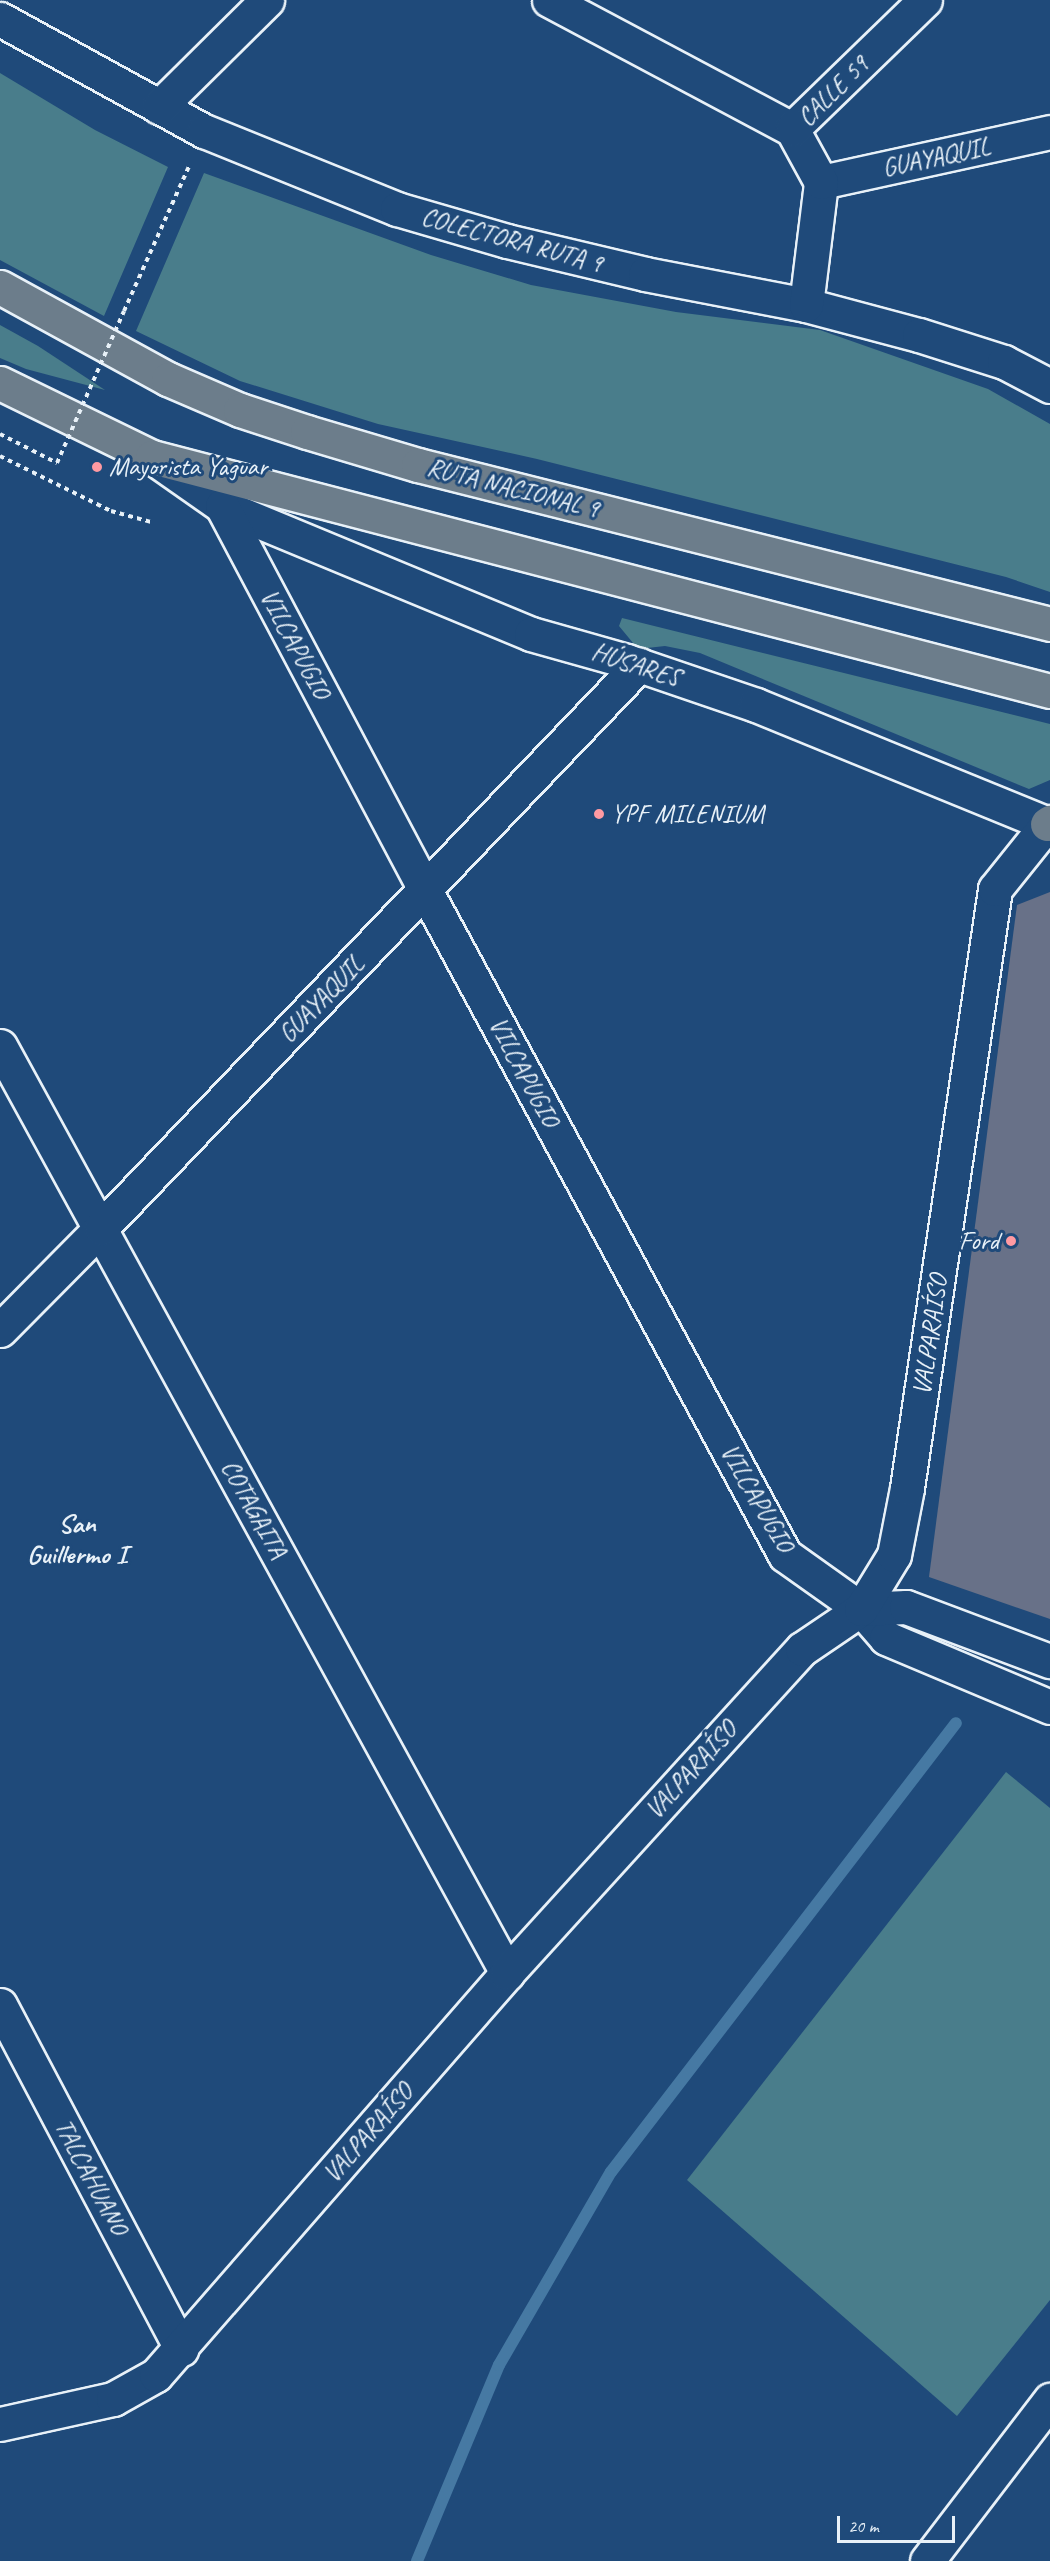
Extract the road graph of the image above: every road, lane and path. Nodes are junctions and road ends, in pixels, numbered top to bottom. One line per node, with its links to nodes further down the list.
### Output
1 (267, 0): 5 (street)
2 (549, 0): 6 (street)
3 (926, 0): 6 (street, CALLE 59)
4 (0, 19): 5 (street, COLECTORA RUTA 9)
5 (159, 107): 11 (street, COLECTORA RUTA 9)
6 (792, 129): 9 (street, CALLE 59)
7 (1050, 132): 9 (street, GUAYAQUIL)
8 (185, 175): 14 (path, bridge)
9 (821, 182): 11 (street)
10 (0, 287): 19 (highway, RUTA NACIONAL 9)
11 (806, 305): 13 (street, COLECTORA RUTA 9)
12 (0, 383): 16 (highway)
13 (1050, 386)
14 (0, 434)
15 (0, 456): 18 (path)
16 (152, 457): 17 (street); 21 (highway)
17 (222, 506): 20 (street, HÚSARES); 23 (street, VILCAPUGIO)
18 (151, 522)
19 (1050, 624)
20 (639, 665): 22 (street, HÚSARES); 23 (street, GUAYAQUIL)
21 (1050, 691)
22 (1049, 824): 27 (street, VALPARAÍSO)
23 (425, 890): 25 (street, GUAYAQUIL); 27 (street, VILCAPUGIO)
24 (0, 1046): 25 (street, COTAGAITA)
25 (101, 1228): 26 (street, GUAYAQUIL); 30 (street, COTAGAITA)
26 (0, 1330)
27 (861, 1608): 28 (street); 29 (street, VILCAPUGIO); 30 (street, VALPARAÍSO)
28 (1050, 1661)
29 (1050, 1707)
30 (507, 1973): 32 (street, VALPARAÍSO)
31 (0, 2005): 32 (street, TALCAHUANO)
32 (182, 2349): 34 (street, VALPARAÍSO)
33 (1050, 2400): 35 (street)
34 (0, 2424)
35 (927, 2561)

